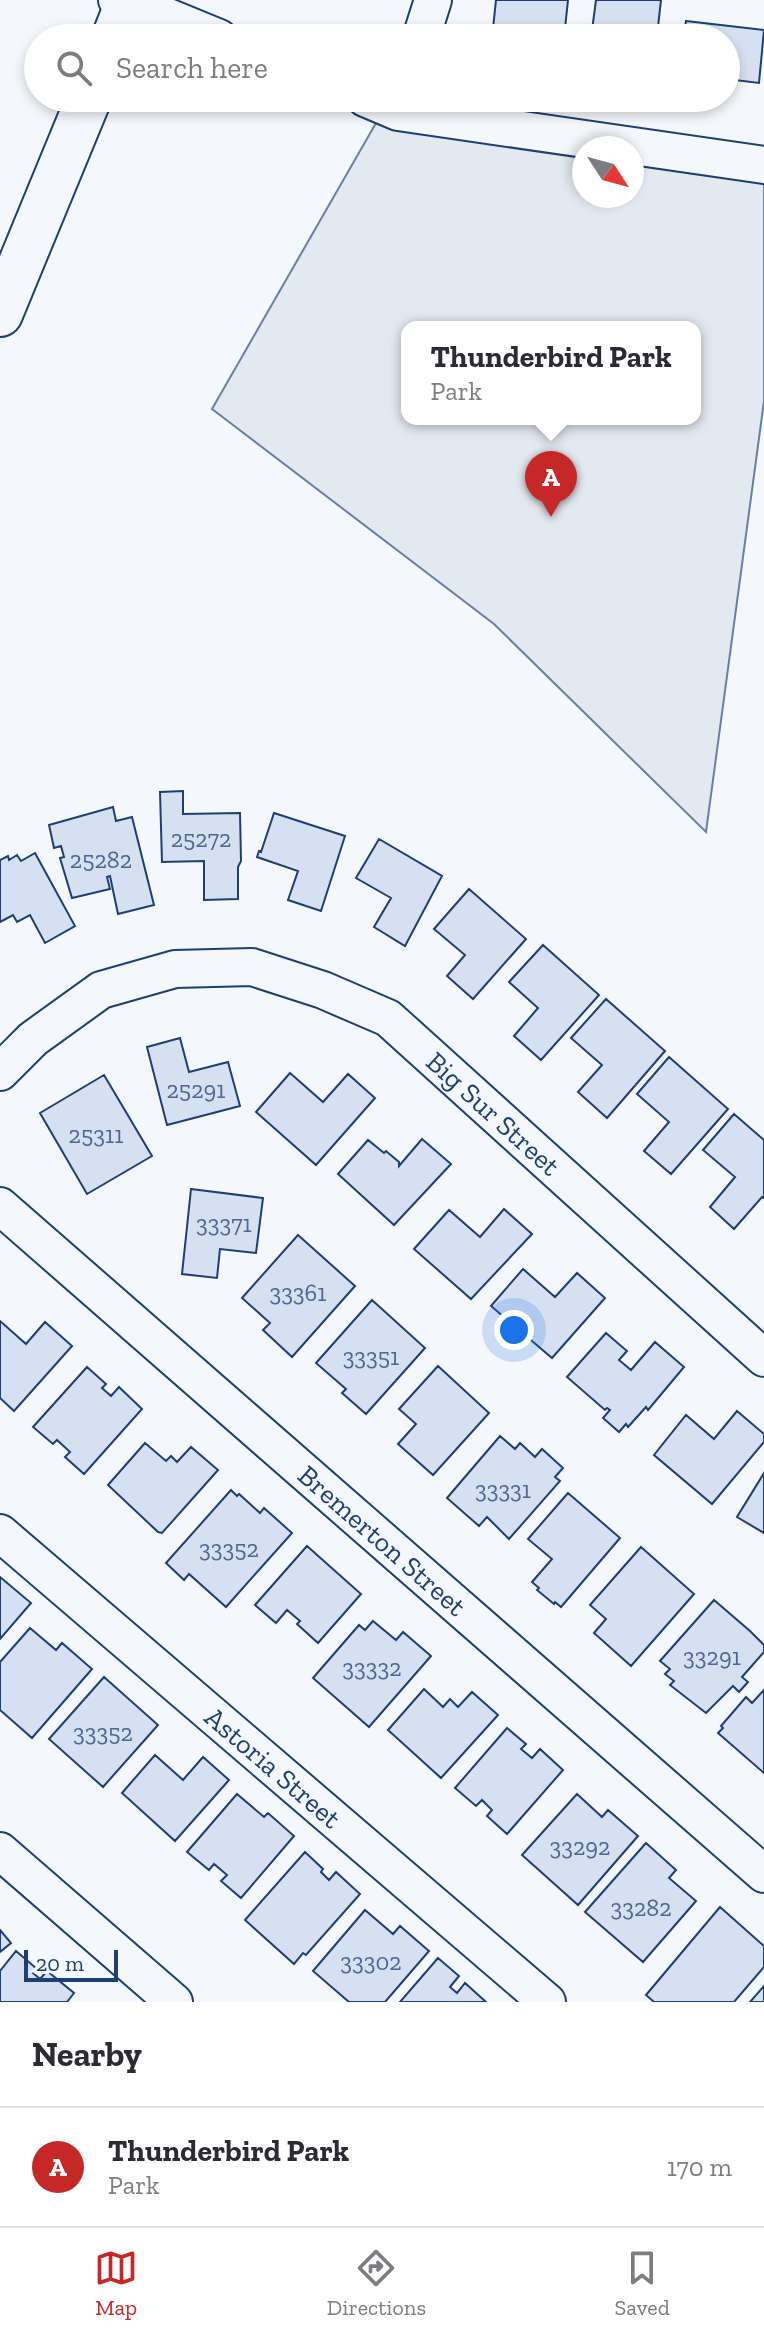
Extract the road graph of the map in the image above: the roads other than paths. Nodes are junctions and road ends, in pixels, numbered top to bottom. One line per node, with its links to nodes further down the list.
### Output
1 (433, 0): 4 (street)
2 (122, 10): 3 (street)
3 (170, 24)
4 (425, 24)
5 (83, 112): 8 (main road)
6 (442, 112): 7 (street)
7 (764, 165)
8 (0, 314)
9 (0, 1072): 11 (street, Big Sur Street)
10 (0, 1206): 14 (street, Bremerton Street)
11 (764, 1358)
12 (0, 1533): 16 (street, Astoria Street)
13 (0, 1851): 15 (street)
14 (764, 1874)
15 (174, 2002)
16 (547, 2002)

